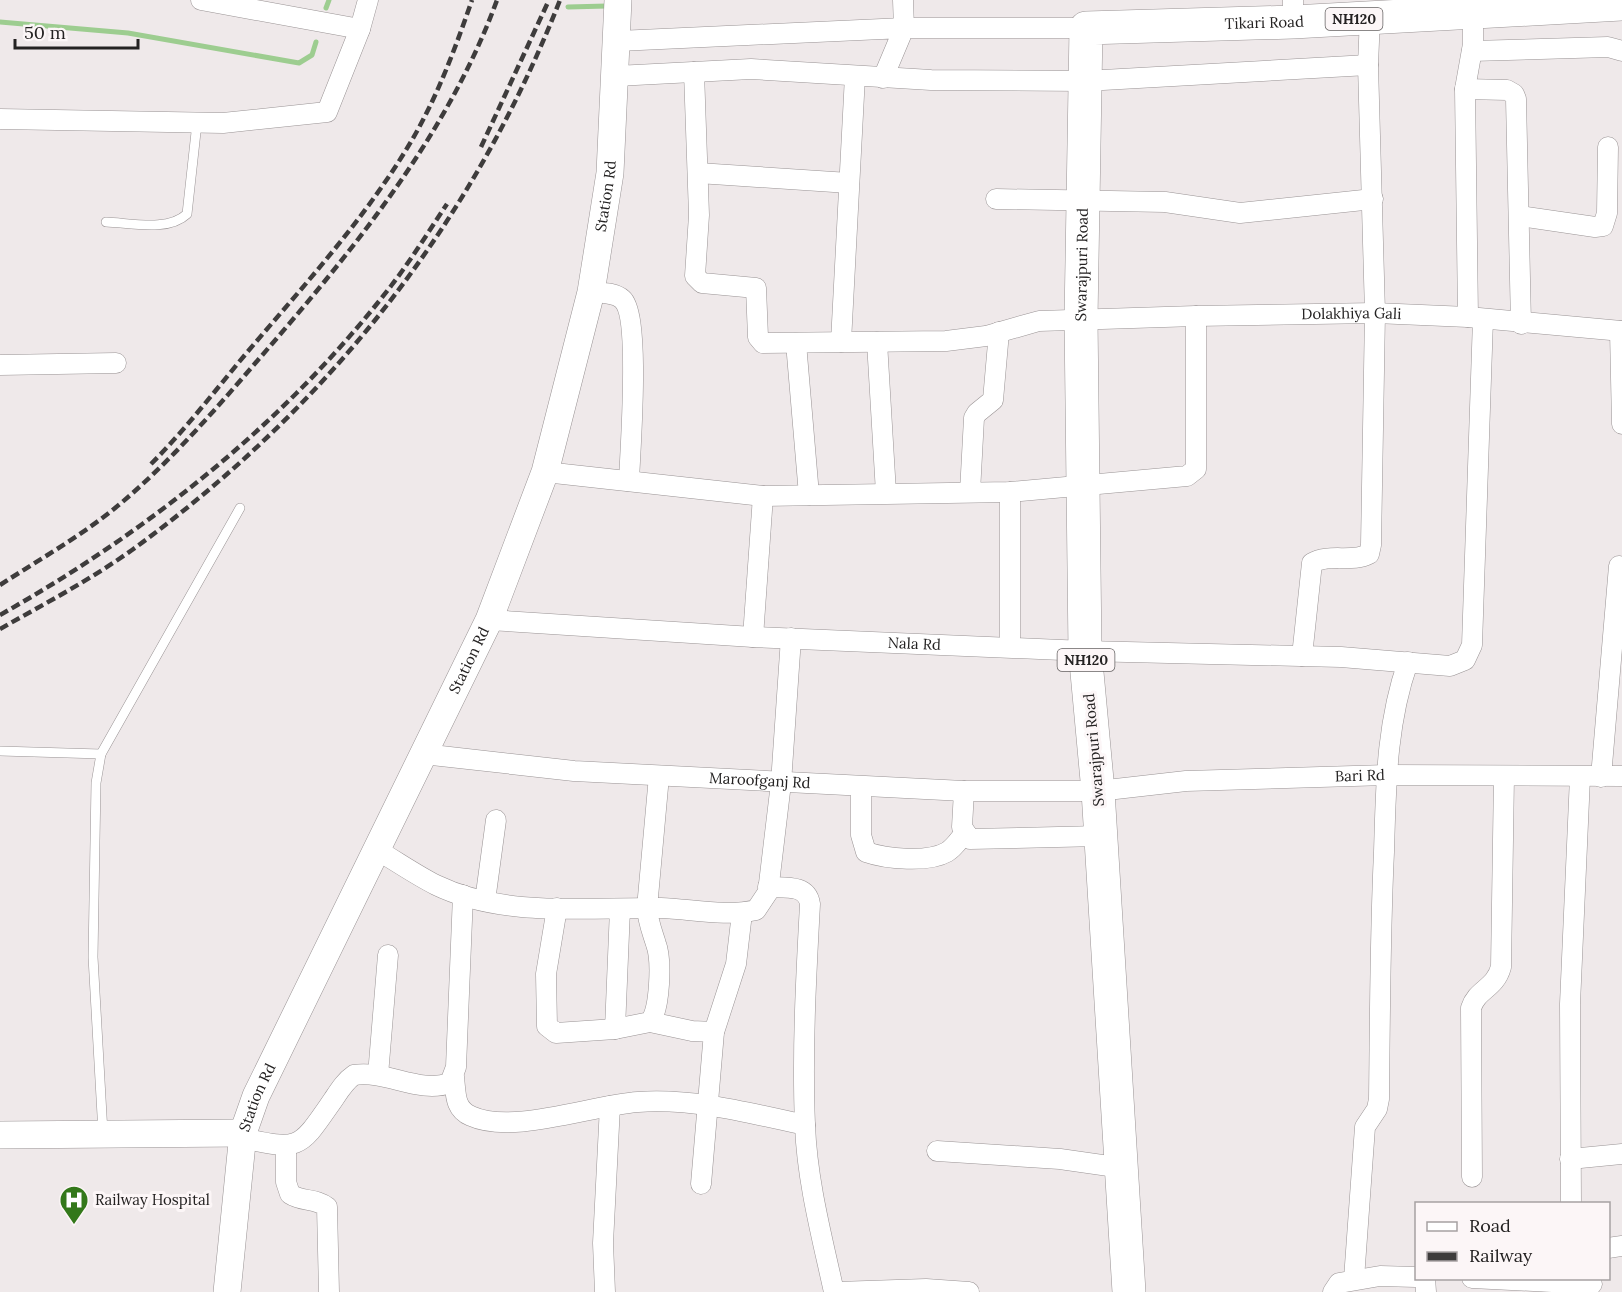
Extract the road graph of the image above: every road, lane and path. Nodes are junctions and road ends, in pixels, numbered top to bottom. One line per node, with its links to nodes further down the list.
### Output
1 (201, 0): 12 (street)
2 (368, 0): 12 (street)
3 (618, 0): 13 (street, Station Rd)
4 (903, 0): 11 (street)
5 (1573, 3): 6 (highway, Tikari Road / NH120); 8 (highway, Tikari Road / NH120)
6 (1622, 4)
7 (1293, 11): 9 (highway, Tikari Road / NH120); 10 (highway, Tikari Road / NH120)
8 (1473, 11): 9 (highway, Tikari Road / NH120); 14 (street, Nala Rd)
9 (1359, 12): 16 (street)
10 (1086, 27): 11 (street); 21 (highway, Swarajpuri Road / NH120)
11 (903, 28): 13 (street); 20 (street)
12 (360, 29): 24 (street)
13 (618, 41): 18 (street, Station Rd)
14 (1472, 51): 15 (street); 22 (street, Nala Rd)
15 (1622, 51)
16 (1368, 65): 21 (street); 29 (street)
17 (694, 72): 18 (street); 19 (street); 26 (street)
18 (616, 76): 33 (street, Station Rd)
19 (855, 76): 20 (street); 27 (street)
20 (883, 78): 21 (street)
21 (1085, 81): 30 (highway, Swarajpuri Road / NH120)
22 (1465, 88): 31 (street); 36 (street, Nala Rd)
23 (0, 119): 24 (street)
24 (198, 123): 32 (lane)
25 (1608, 147): 31 (street)
26 (698, 173): 27 (street); 43 (street, Dolakhiya Gali)
27 (849, 183): 41 (street)
28 (996, 199): 30 (street)
29 (1373, 199): 30 (street); 34 (street)
30 (1083, 201): 37 (highway, Swarajpuri Road / NH120)
31 (1520, 216): 38 (street)
32 (106, 222)
33 (591, 291): 47 (street, Station Rd); 48 (street)
34 (1375, 313): 35 (street, Dolakhiya Gali); 36 (street, Dolakhiya Gali); 62 (street)
35 (1196, 316): 37 (street, Dolakhiya Gali); 49 (street)
36 (1476, 318): 38 (street, Dolakhiya Gali); 63 (street, Nala Rd)
37 (1081, 319): 40 (street, Dolakhiya Gali); 49 (highway, Swarajpuri Road / NH120)
38 (1521, 324): 39 (street, Dolakhiya Gali)
39 (1621, 331): 46 (street)
40 (999, 332): 42 (street, Dolakhiya Gali); 50 (street)
41 (841, 342): 42 (street, Dolakhiya Gali); 43 (street, Dolakhiya Gali)
42 (877, 342): 52 (street)
43 (796, 343): 53 (street)
44 (116, 363): 45 (street)
45 (0, 365)
46 (1622, 424)
47 (545, 472): 48 (street); 57 (street, Station Rd)
48 (629, 481): 54 (street)
49 (1084, 487): 51 (street); 61 (highway, Swarajpuri Road / NH120)
50 (970, 492): 51 (street); 52 (street)
51 (1010, 492): 60 (street)
52 (886, 493): 53 (street)
53 (809, 495): 54 (street)
54 (764, 496): 58 (street)
55 (240, 508): 65 (lane)
56 (1619, 566): 72 (street)
57 (489, 620): 58 (street, Nala Rd); 66 (street, Station Rd)
58 (753, 637): 59 (street, Nala Rd)
59 (791, 638): 60 (street, Nala Rd); 73 (street)
60 (1010, 647): 61 (street, Nala Rd)
61 (1085, 651): 62 (street, Nala Rd); 75 (highway, Swarajpuri Road / NH120)
62 (1302, 656): 63 (street, Nala Rd)
63 (1408, 663): 67 (street)
64 (0, 751): 65 (lane)
65 (101, 754): 98 (lane)
66 (423, 754): 68 (street, Maroofganj Rd); 80 (street, Station Rd)
67 (1387, 775): 69 (street, Bari Rd); 75 (street, Bari Rd); 110 (street)
68 (659, 776): 73 (street, Maroofganj Rd); 85 (street)
69 (1504, 776): 71 (street, Bari Rd); 105 (street)
70 (1622, 776): 72 (street, Bari Rd)
71 (1580, 777): 72 (street, Bari Rd); 103 (street)
72 (1600, 777)
73 (781, 783): 74 (street, Maroofganj Rd); 81 (street)
74 (861, 788): 76 (street, Maroofganj Rd); 78 (street)
75 (1098, 790): 76 (street, Maroofganj Rd); 79 (highway, Swarajpuri Road / NH120)
76 (964, 791): 78 (street)
77 (496, 819): 83 (street)
78 (964, 834): 79 (street)
79 (1100, 836): 104 (highway, Swarajpuri Road / NH120)
80 (377, 850): 82 (street); 99 (street, Station Rd)
81 (768, 887): 87 (street); 96 (street)
82 (463, 895): 83 (street); 93 (street)
83 (485, 901): 84 (street)
84 (557, 908): 86 (street); 90 (street)
85 (647, 908): 86 (street); 87 (street); 89 (street)
86 (620, 909): 90 (street)
87 (742, 914): 91 (street)
88 (388, 955): 92 (street)
89 (650, 1022): 90 (street); 91 (street)
90 (615, 1029)
91 (714, 1032): 94 (street)
92 (378, 1075): 93 (street); 100 (street)
93 (454, 1077): 95 (street)
94 (708, 1105): 95 (street); 96 (street); 106 (street)
95 (610, 1106): 115 (street)
96 (805, 1125): 116 (street)
97 (0, 1135): 98 (street)
98 (103, 1135): 99 (street)
99 (242, 1136): 100 (street); 113 (street, Station Rd)
100 (286, 1146): 114 (street)
101 (937, 1151): 104 (street)
102 (1622, 1154): 103 (street)
103 (1570, 1159): 107 (street)
104 (1123, 1168): 118 (highway, Swarajpuri Road / NH120)
105 (1472, 1177)
106 (701, 1184)
107 (1571, 1202)
108 (1415, 1277): 110 (street)
109 (1572, 1280): 111 (street)
110 (1364, 1283): 119 (street)
111 (1592, 1285)
112 (926, 1291): 116 (street); 117 (street)
113 (227, 1292)
114 (329, 1292)
115 (605, 1292)
116 (835, 1292)
117 (969, 1292)
118 (1129, 1292)
119 (1333, 1292)

